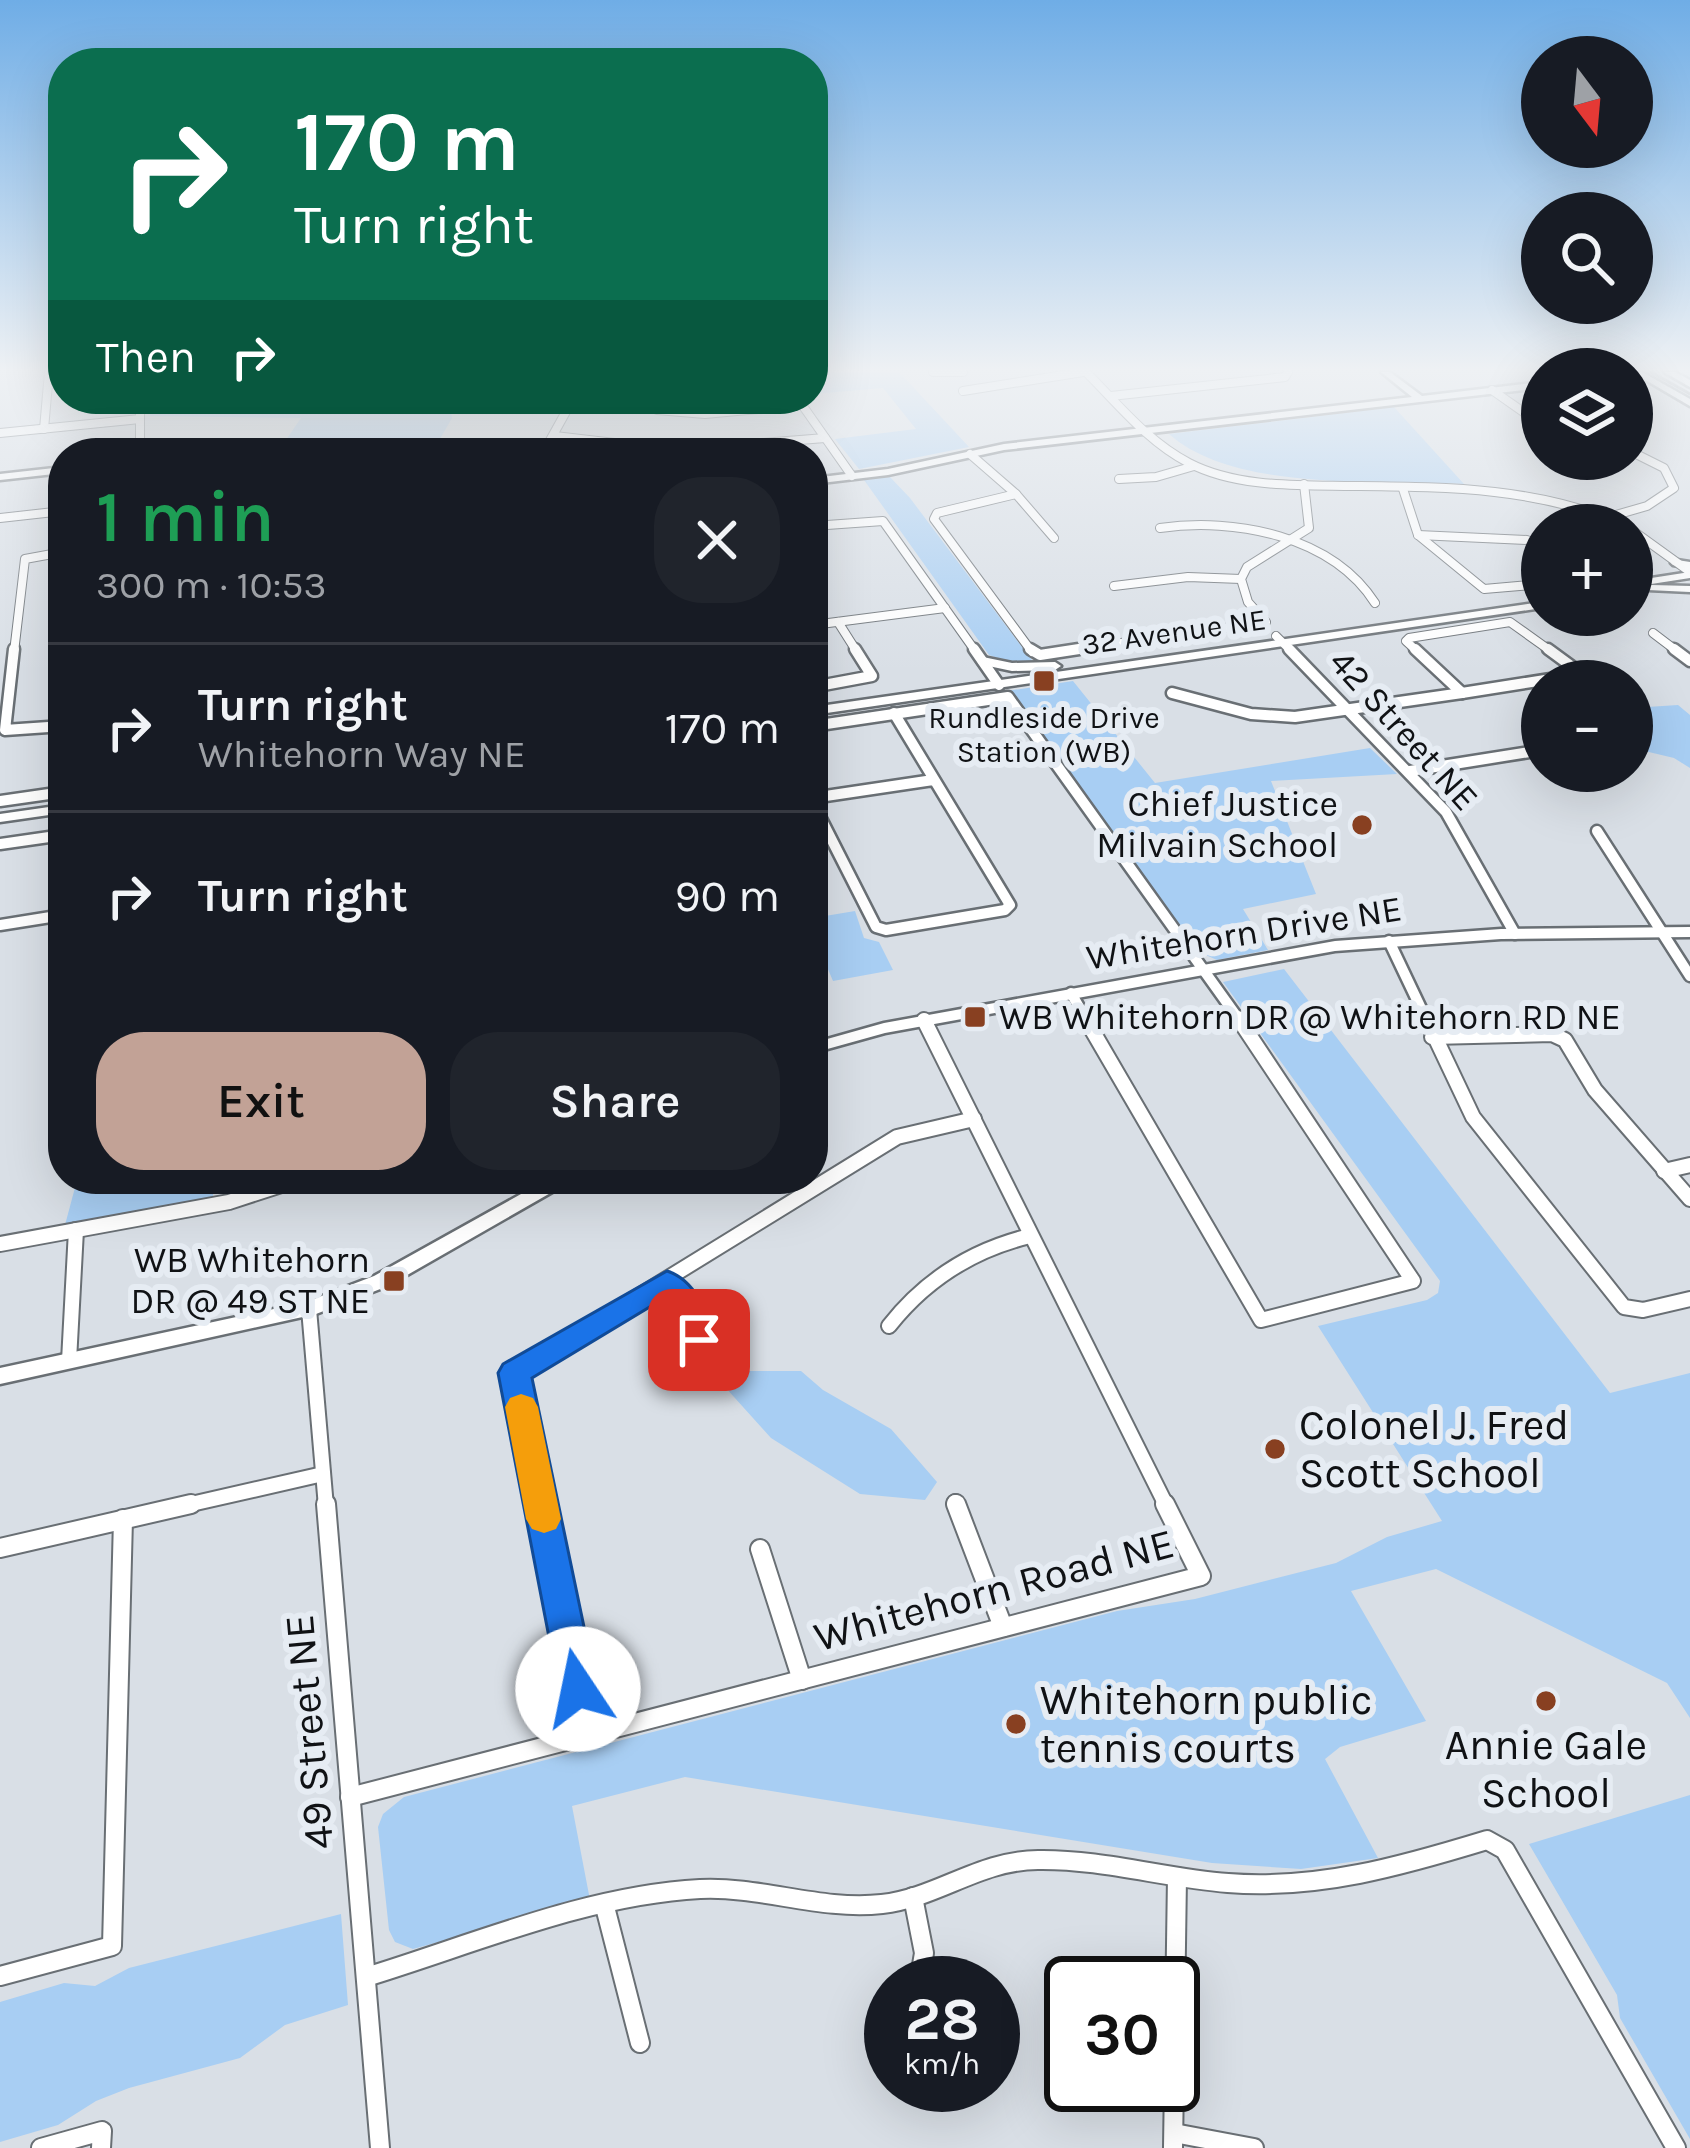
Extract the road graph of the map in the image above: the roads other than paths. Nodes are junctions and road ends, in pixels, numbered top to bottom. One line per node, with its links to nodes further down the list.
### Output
1 (43, 472): 9 (street)
2 (849, 472): 8 (street)
3 (872, 472): 8 (street)
4 (995, 472): 15 (street)
5 (1173, 472): 12 (street)
6 (1218, 472): 13 (street)
7 (1666, 472): 18 (street)
8 (852, 476): 11 (street)
9 (0, 477)
10 (1498, 477): 16 (street)
11 (828, 479)
12 (1119, 479)
13 (1304, 484): 14 (street); 26 (street)
14 (1403, 489): 16 (street); 23 (street)
15 (1016, 494): 24 (street); 30 (street)
16 (1504, 494): 17 (street)
17 (1572, 504)
18 (1650, 504)
19 (48, 513): 20 (street)
20 (0, 518)
21 (828, 525): 37 (street)
22 (1160, 528): 26 (street)
23 (1418, 535): 25 (street); 33 (street)
24 (1054, 538)
25 (1521, 540)
26 (1290, 542): 30 (street); 35 (street)
27 (1653, 546): 29 (street)
28 (48, 555): 42 (street)
29 (1688, 574): 31 (street); 34 (street)
30 (1240, 579): 32 (street)
31 (1653, 583)
32 (1114, 586)
33 (1521, 586)
34 (1653, 588)
35 (1375, 602)
36 (1521, 604): 41 (street, 32 Avenue NE)
37 (945, 608): 38 (street); 46 (street)
38 (838, 622): 39 (street); 50 (street)
39 (828, 624)
40 (1653, 633): 47 (street)
41 (1280, 639): 44 (street, 32 Avenue NE); 45 (street, 42 Street NE); 48 (street, 32 Avenue NE)
42 (14, 646): 43 (street); 58 (street)
43 (0, 648)
44 (1228, 651): 45 (street); 49 (street, 32 Avenue NE)
45 (1294, 654): 55 (street, 42 Street NE)
46 (983, 661): 48 (street); 49 (street)
47 (1690, 661)
48 (1055, 667): 49 (street, 32 Avenue NE)
49 (995, 680): 53 (street, 32 Avenue NE); 54 (street, 32 Avenue NE)
50 (828, 684)
51 (1172, 693): 55 (street)
52 (1462, 693): 52 (street); 55 (street)
53 (828, 699)
54 (828, 708)
55 (1351, 710): 60 (street, 42 Street NE)
56 (894, 713): 57 (street); 61 (street); 79 (street)
57 (828, 724)
58 (48, 728)
59 (1521, 753): 60 (street)
60 (1410, 770): 77 (street, 42 Street NE)
61 (933, 780): 63 (street); 70 (street)
62 (48, 794): 64 (street)
63 (828, 796)
64 (0, 801)
65 (48, 811): 66 (street)
66 (0, 818)
67 (48, 822): 68 (street)
68 (0, 829)
69 (1597, 831): 76 (street)
70 (828, 833)
71 (48, 837): 72 (street)
72 (0, 844)
73 (48, 917): 74 (street)
74 (0, 925)
75 (1690, 932): 76 (street, Whitehorn Drive NE)
76 (1664, 933): 77 (street, Whitehorn Drive NE); 80 (street)
77 (1515, 934): 78 (street, Whitehorn Drive NE)
78 (1389, 941): 79 (street, Whitehorn Drive NE); 83 (street)
79 (1203, 968): 81 (street, Whitehorn Drive NE); 81 (street)
80 (1690, 976)
81 (1071, 993): 82 (street, Whitehorn Drive NE)
82 (924, 1020): 84 (street, Whitehorn Drive NE); 85 (street, Whitehorn Road NE)
83 (1432, 1037): 87 (street); 97 (street)
84 (828, 1044)
85 (974, 1119): 88 (street); 94 (street, Whitehorn Road NE)
86 (1690, 1165): 87 (street)
87 (1664, 1171): 92 (street)
88 (828, 1180)
89 (254, 1194): 93 (street)
90 (532, 1194): 98 (street)
91 (807, 1194): 96 (street)
92 (1690, 1199)
93 (76, 1230): 95 (street); 100 (street)
94 (1030, 1236): 99 (street); 108 (street, Whitehorn Road NE)
95 (0, 1244)
96 (667, 1282): 101 (street); 110 (street)
97 (1690, 1299)
98 (309, 1309): 100 (street); 103 (street, 49 Street NE)
99 (889, 1326)
100 (70, 1360): 102 (street)
101 (707, 1370)
102 (0, 1376)
103 (323, 1474): 105 (street); 111 (street, 49 Street NE)
104 (955, 1502): 108 (street)
105 (123, 1520): 106 (street); 116 (street)
106 (0, 1548)
107 (760, 1549): 109 (street)
108 (1004, 1627): 109 (street, Whitehorn Road NE)
109 (802, 1680): 110 (street, Whitehorn Road NE)
110 (587, 1736): 111 (street, Whitehorn Road NE)
111 (350, 1797): 117 (street, 49 Street NE)
112 (1178, 1877): 113 (street); 119 (street); 124 (street)
113 (913, 1898): 114 (street); 115 (street)
114 (605, 1907): 117 (street); 118 (street)
115 (924, 1956)
116 (0, 1976)
117 (366, 1977): 122 (street, 49 Street NE)
118 (640, 2043)
119 (1174, 2140): 123 (street)
120 (41, 2148): 121 (street)
121 (101, 2148)
122 (380, 2148)
123 (1254, 2148)
124 (1676, 2148)

